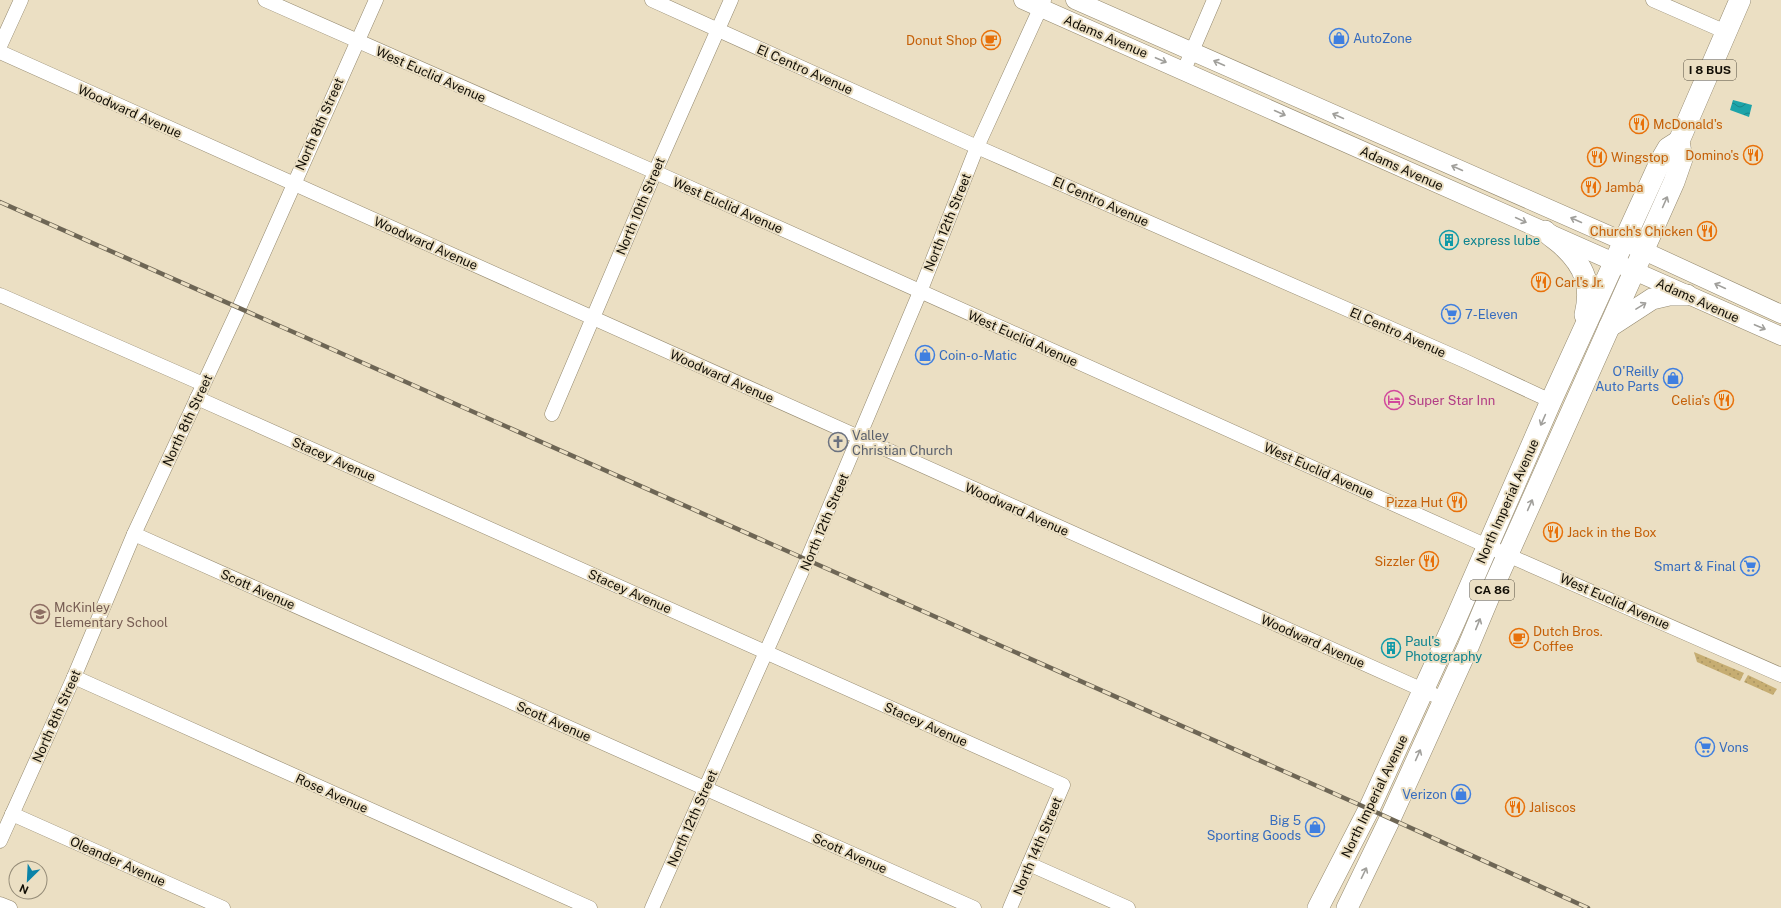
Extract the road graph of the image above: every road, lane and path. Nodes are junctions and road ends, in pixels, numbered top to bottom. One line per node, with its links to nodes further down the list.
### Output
1 (21, 0): 15 (street)
2 (265, 0): 14 (street, West Euclid Avenue)
3 (376, 0): 14 (street, North 8th Street)
4 (652, 0): 12 (street, El Centro Avenue)
5 (731, 0): 12 (street, North 10th Street)
6 (1023, 0): 11 (main road, Adams Avenue)
7 (1075, 0): 16 (main road, Adams Avenue)
8 (1214, 0): 16 (street)
9 (1653, 0): 13 (street)
10 (1740, 0): 13 (highway, North Imperial Avenue / I 8 BUS)
11 (1042, 4): 18 (main road, Adams Avenue, one-way to 18); 20 (street, North 12th Street)
12 (718, 29): 20 (street, El Centro Avenue); 21 (street, North 10th Street)
13 (1726, 32): 19 (highway, North Imperial Avenue / I 8 BUS)
14 (357, 42): 21 (street, West Euclid Avenue); 22 (street, North 8th Street)
15 (0, 46)
16 (1192, 51): 18 (street); 24 (main road, Adams Avenue, one-way to 16)
17 (0, 52): 22 (street, Woodward Avenue)
18 (1184, 70): 23 (main road, Adams Avenue, one-way to 23)
19 (1679, 141): 24 (highway, North Imperial Avenue / I 8 BUS); 25 (highway, North Imperial Avenue, one-way to 19)
20 (977, 147): 28 (street, North 12th Street); 38 (street, El Centro Avenue)
21 (655, 172): 28 (street, West Euclid Avenue); 32 (street, North 10th Street)
22 (292, 184): 32 (street, Woodward Avenue); 36 (street, North 8th Street)
23 (1544, 231): 26 (main road, Adams Avenue); 35 (highway, CA 86)
24 (1624, 242): 25 (main road, Adams Avenue); 26 (highway, North Imperial Avenue)
25 (1644, 251): 27 (highway, North Imperial Avenue); 31 (main road, Adams Avenue, one-way to 25)
26 (1616, 262): 27 (main road, Adams Avenue); 35 (highway, North Imperial Avenue)
27 (1635, 271): 30 (main road, Adams Avenue); 33 (highway, North Imperial Avenue / CA 86)
28 (920, 292): 40 (street, North 12th Street); 42 (street, West Euclid Avenue)
29 (0, 295): 36 (street)
30 (1687, 295): 33 (highway, one-way to 30); 34 (main road, Adams Avenue, one-way to 34)
31 (1781, 314)
32 (594, 318): 39 (street, North 10th Street); 40 (street, Woodward Avenue)
33 (1609, 327): 43 (highway, North Imperial Avenue / CA 86, one-way to 33)
34 (1781, 336)
35 (1570, 359): 38 (highway, North Imperial Avenue / CA 86)
36 (203, 384): 37 (street, North 8th Street)
37 (197, 398): 41 (street, North 8th Street); 44 (street, Stacey Avenue)
38 (1551, 401): 42 (highway, North Imperial Avenue / CA 86, one-way to 42)
39 (552, 414)
40 (859, 438): 44 (street, North 12th Street); 47 (street, Woodward Avenue)
41 (134, 534): 46 (street, North 8th Street); 50 (street, Scott Avenue)
42 (1487, 546): 43 (street, West Euclid Avenue); 47 (highway, North Imperial Avenue / CA 86)
43 (1508, 554): 45 (street, West Euclid Avenue); 48 (highway, North Imperial Avenue / CA 86, one-way to 43)
44 (767, 653): 49 (street, Stacey Avenue); 50 (street, North 12th Street)
45 (1781, 674)
46 (74, 677): 51 (street, North 8th Street); 57 (street, Rose Avenue)
47 (1423, 690): 48 (street, Woodward Avenue); 62 (highway, North Imperial Avenue / CA 86)
48 (1443, 699): 63 (highway, North Imperial Avenue / CA 86, one-way to 48)
49 (1063, 785): 53 (street, North 14th Street)
50 (706, 788): 58 (street, North 12th Street); 59 (street, Scott Avenue)
51 (12, 814): 52 (street, North 8th Street); 56 (street, Oleander Avenue)
52 (0, 841)
53 (1029, 864): 60 (street, North 14th Street); 61 (street)
54 (0, 904): 55 (street)
55 (10, 908)
56 (223, 908)
57 (590, 908)
58 (652, 908)
59 (974, 908)
60 (1010, 908)
61 (1128, 908)
62 (1318, 908)
63 (1347, 908)

